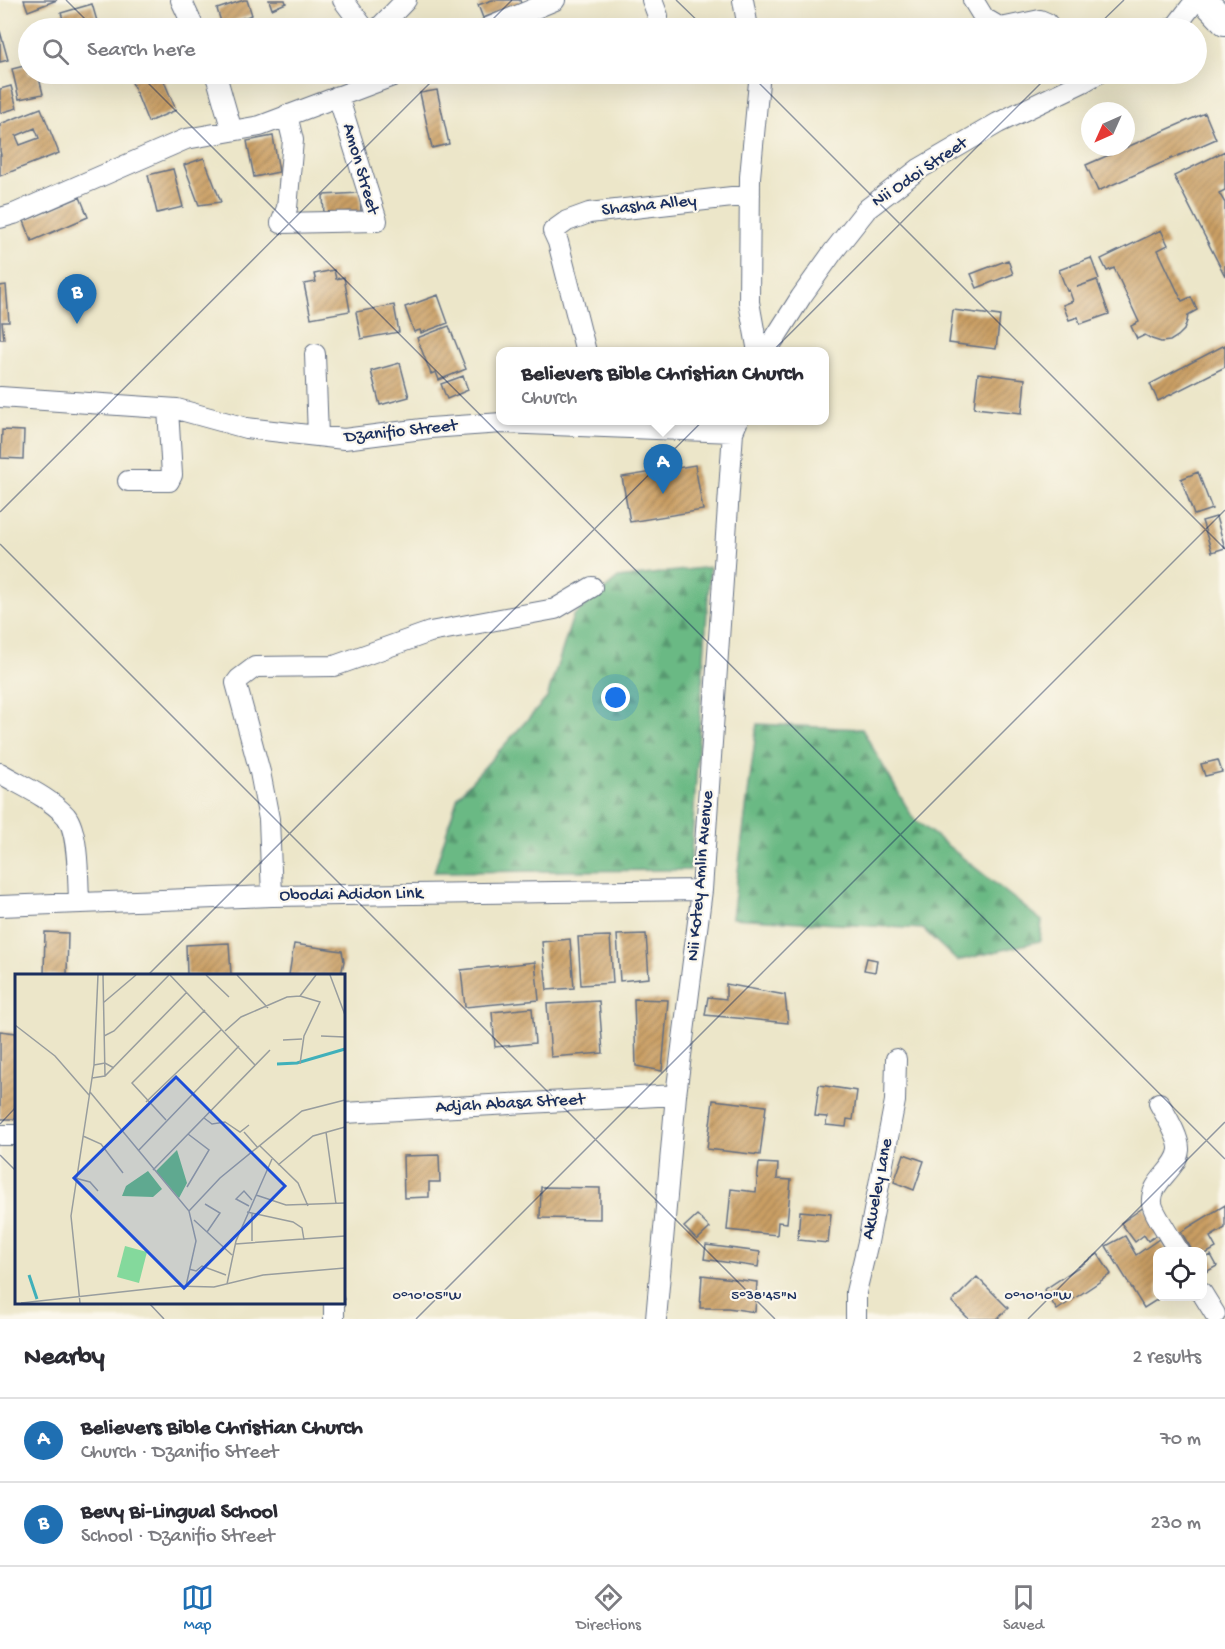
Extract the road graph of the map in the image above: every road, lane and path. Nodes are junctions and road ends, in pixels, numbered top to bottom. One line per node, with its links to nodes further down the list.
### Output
1 (181, 0): 10 (street)
2 (343, 0): 11 (street)
3 (406, 0): 12 (street)
4 (555, 0): 13 (street)
5 (652, 0): 14 (street)
6 (743, 0): 15 (street)
7 (973, 0): 16 (street)
8 (1196, 0): 17 (street)
9 (1204, 0): 18 (main road)
10 (189, 18)
11 (356, 18)
12 (389, 18)
13 (512, 18)
14 (658, 18)
15 (746, 18)
16 (984, 18)
17 (1182, 18)
18 (1225, 22)
19 (219, 84): 25 (street)
20 (369, 84): 23 (street)
21 (759, 84): 26 (street)
22 (1071, 84): 30 (street, Nii Odoi Street)
23 (338, 96): 24 (street); 24 (street, Amon Street)
24 (287, 115): 25 (street)
25 (231, 131): 27 (street)
26 (750, 195): 28 (street, Shasha Alley); 29 (street)
27 (0, 218)
28 (585, 347)
29 (757, 347)
30 (769, 347)
31 (315, 354): 37 (street)
32 (0, 397): 33 (street, Dzanifio Street)
33 (168, 409): 37 (street, Dzanifio Street); 38 (street)
34 (496, 423): 37 (street, Dzanifio Street)
35 (658, 425): 36 (street, Dzanifio Street)
36 (736, 426): 41 (street, Nii Kotey Amlin Avenue)
37 (318, 436)
38 (128, 481)
39 (592, 587): 42 (street)
40 (0, 773): 43 (street)
41 (702, 890): 42 (street, Obodai Adidon Link); 46 (street, Nii Kotey Amlin Avenue)
42 (272, 896): 43 (street, Obodai Adidon Link)
43 (79, 903): 44 (street, Obodai Adidon Link)
44 (0, 906)
45 (896, 1059): 55 (street, Akweley Lane)
46 (676, 1095): 48 (street, Adjah Abasa Street); 54 (street, Nii Kotey Amlin Avenue)
47 (1159, 1103): 51 (street)
48 (345, 1113)
49 (15, 1135): 50 (street)
50 (0, 1136)
51 (1177, 1247)
52 (1207, 1299): 53 (street)
53 (1216, 1313)
54 (656, 1319)
55 (856, 1319)

